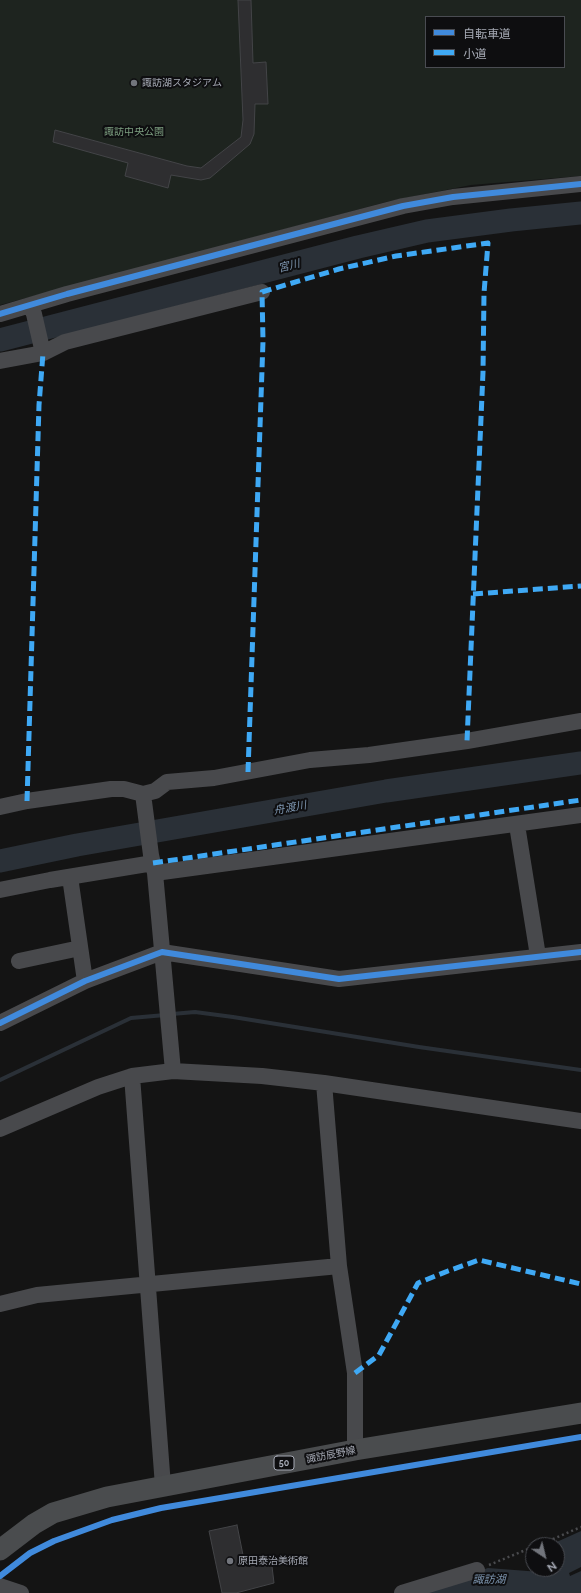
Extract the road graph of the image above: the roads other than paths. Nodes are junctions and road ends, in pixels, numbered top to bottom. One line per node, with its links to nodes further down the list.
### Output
1 (581, 184): 3 (street)
2 (262, 292): 5 (street)
3 (32, 309): 4 (street); 5 (street)
4 (0, 314)
5 (43, 350): 6 (street)
6 (0, 361)
7 (581, 721): 8 (street)
8 (143, 798): 9 (street); 12 (street)
9 (0, 807)
10 (581, 815): 11 (street)
11 (517, 825): 12 (street); 18 (street)
12 (153, 864): 13 (street); 16 (street)
13 (70, 877): 14 (street); 15 (street)
14 (0, 890)
15 (80, 948): 19 (street); 20 (street)
16 (162, 952): 18 (street); 20 (street); 22 (street)
17 (581, 952): 18 (street)
18 (538, 956)
19 (19, 961)
20 (85, 981): 21 (street)
21 (0, 1023)
22 (173, 1072): 23 (street); 24 (street)
23 (132, 1076): 26 (street); 28 (street)
24 (324, 1083): 25 (street); 27 (street)
25 (581, 1121)
26 (0, 1129)
27 (339, 1266): 28 (street); 31 (street)
28 (146, 1284): 29 (street); 32 (street)
29 (0, 1304)
30 (581, 1413): 31 (main road, 諏訪辰野線 / 50)
31 (355, 1450): 32 (main road, 諏訪辰野線 / 50)
32 (163, 1486): 33 (main road, 諏訪辰野線 / 50)
33 (0, 1550)
34 (477, 1570): 37 (street)
35 (0, 1586): 36 (street)
36 (21, 1593)
37 (402, 1593)

